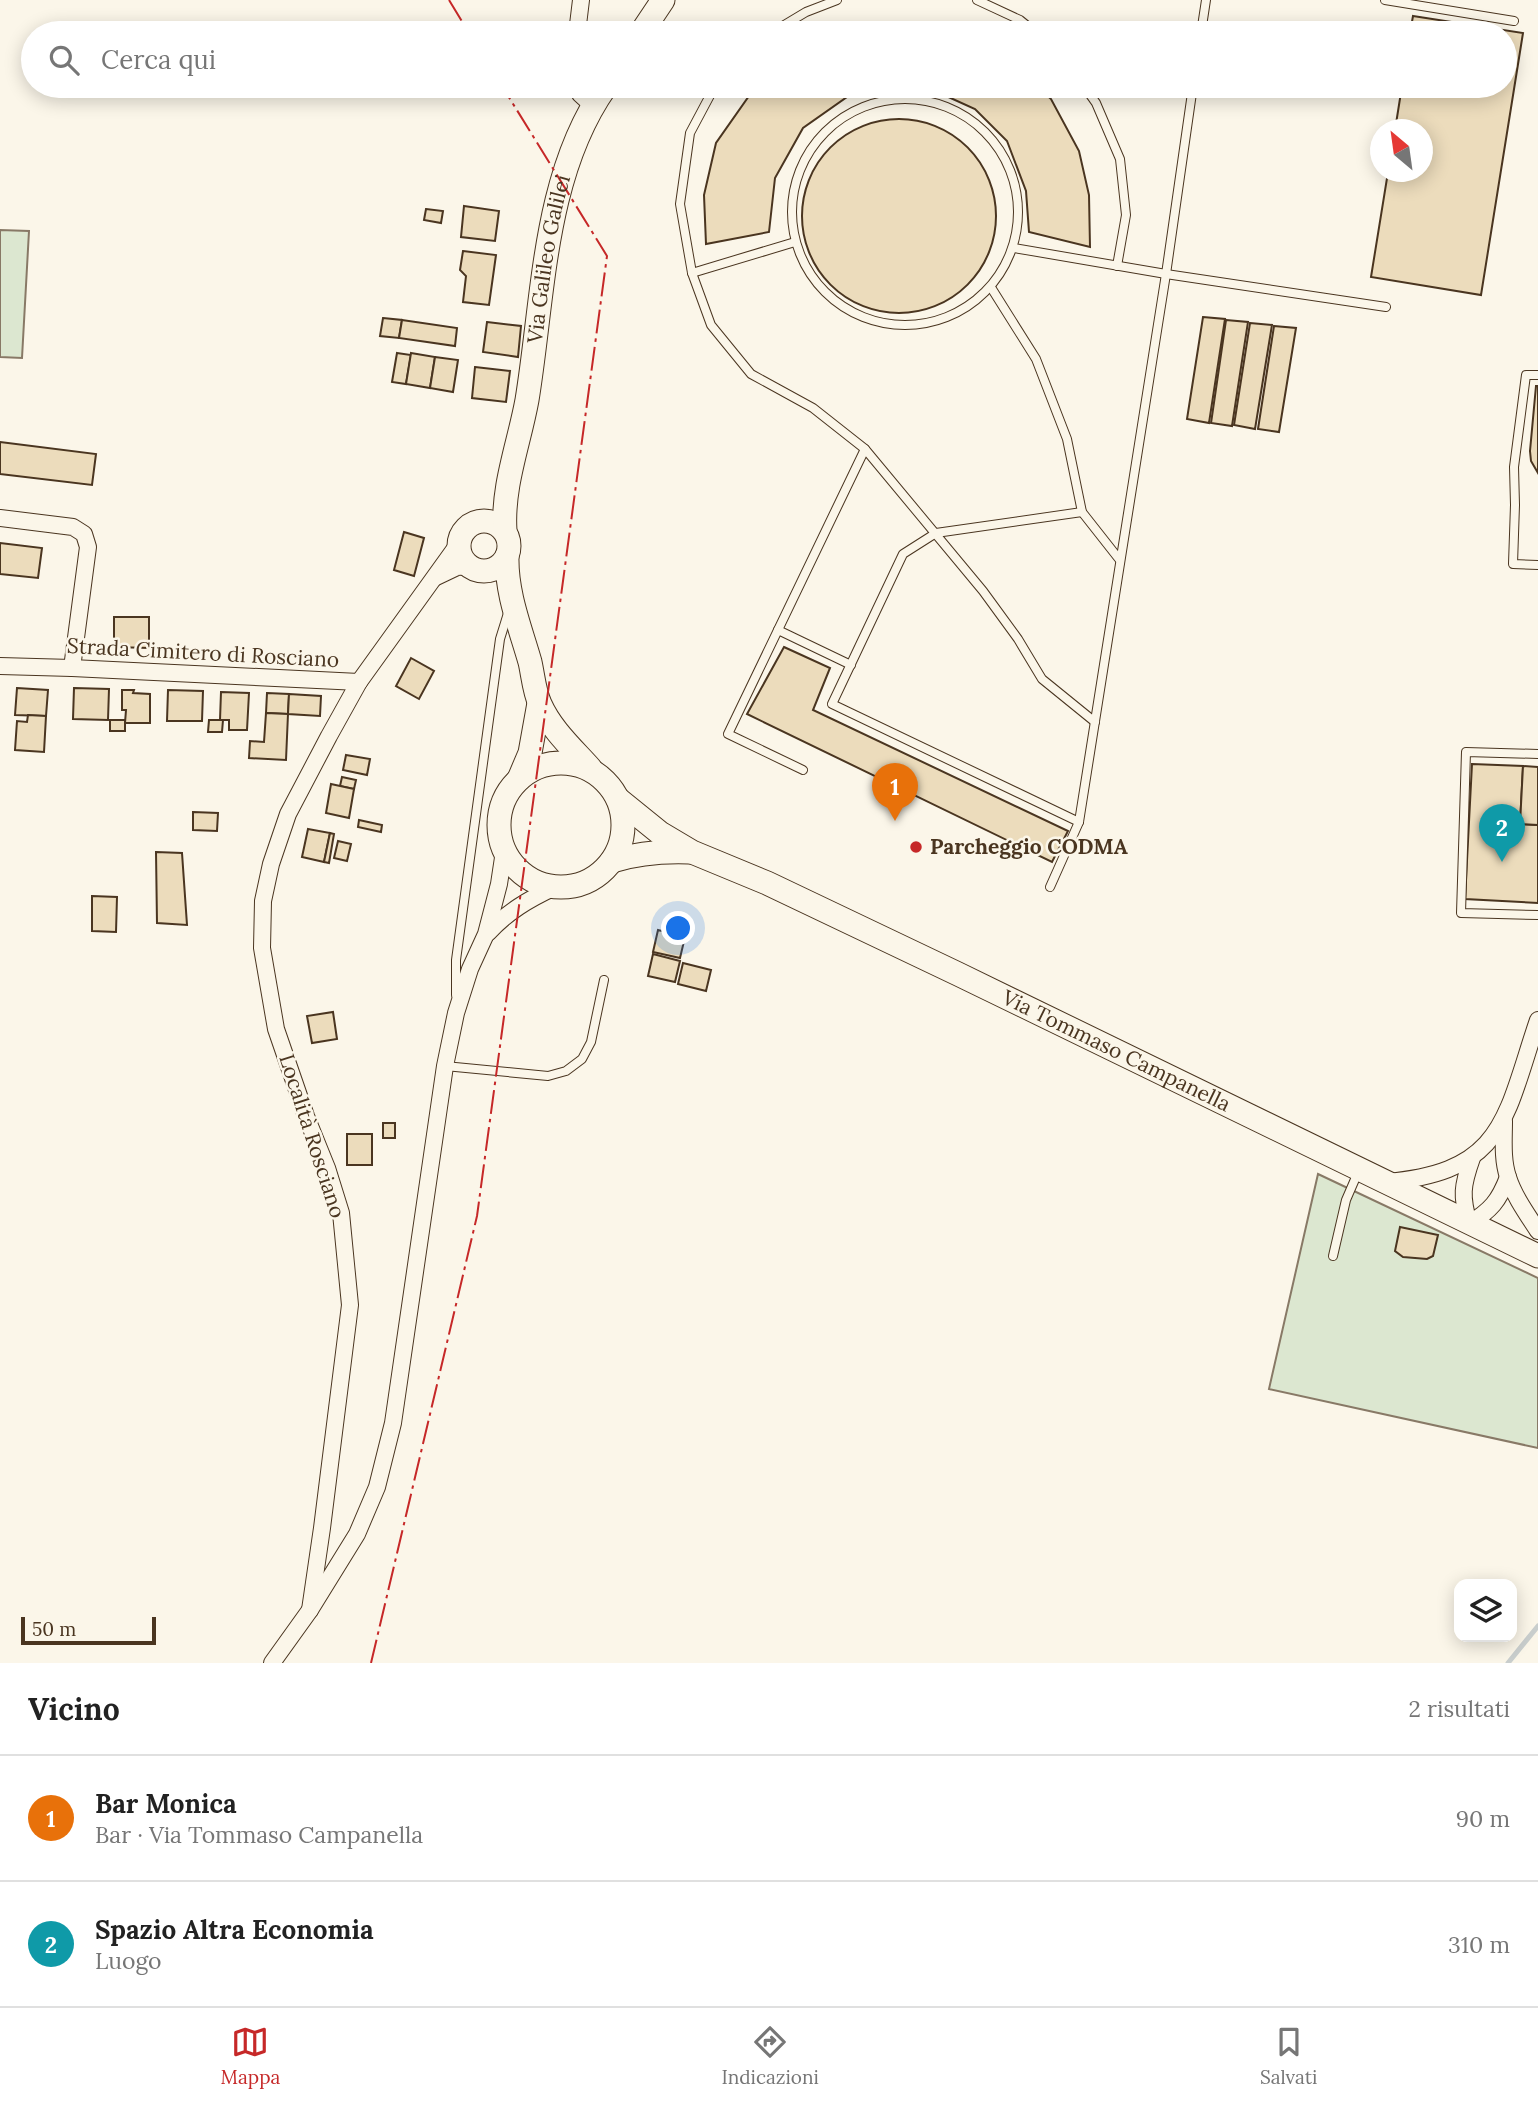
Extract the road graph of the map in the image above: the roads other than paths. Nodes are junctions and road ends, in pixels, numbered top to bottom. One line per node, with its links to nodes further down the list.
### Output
1 (581, 0): 7 (street)
2 (663, 0): 8 (main road)
3 (837, 0): 9 (lane)
4 (976, 0): 10 (lane)
5 (1206, 0): 11 (lane)
6 (1385, 0): 12 (lane)
7 (578, 21)
8 (649, 21)
9 (791, 21)
10 (1021, 21)
11 (1203, 21)
12 (1514, 21)
13 (584, 98): 20 (street)
14 (597, 98): 20 (main road, Via Galileo Galilei)
15 (709, 98): 24 (lane)
16 (910, 98): 21 (lane)
17 (921, 98): 22 (lane)
18 (1092, 98): 23 (lane)
19 (1191, 98): 25 (lane)
20 (592, 105): 30 (main road, Via Galileo Galilei)
21 (795, 242): 24 (lane); 26 (lane)
22 (1014, 248): 23 (lane); 26 (lane)
23 (1117, 266): 25 (lane)
24 (692, 273): 29 (lane)
25 (1166, 274): 27 (lane); 38 (lane)
26 (992, 289): 31 (lane)
27 (1386, 307)
28 (1538, 375): 39 (lane)
29 (865, 449): 35 (lane); 43 (lane)
30 (506, 490): 33 (main road); 34 (main road)
31 (1082, 512): 35 (lane); 38 (lane)
32 (0, 519): 46 (street)
33 (474, 523): 34 (main road); 36 (main road)
34 (505, 531): 37 (main road)
35 (936, 533): 44 (lane); 49 (lane)
36 (459, 543): 40 (main road); 41 (street, Strada Cimitero di Rosciano)
37 (507, 556): 40 (main road); 42 (main road)
38 (1119, 559): 49 (lane)
39 (1538, 565)
40 (478, 568): 41 (street); 42 (main road)
41 (434, 578): 47 (street, Strada Cimitero di Rosciano)
42 (512, 600): 48 (main road); 64 (lane)
43 (778, 630): 44 (lane); 52 (lane)
44 (851, 665): 55 (lane)
45 (0, 666): 46 (street, Strada Cimitero di Rosciano)
46 (72, 668): 47 (street, Strada Cimitero di Rosciano)
47 (359, 682): 76 (street, Località Rosciano)
48 (539, 703): 51 (main road); 53 (main road)
49 (1095, 722): 55 (lane)
50 (1538, 754): 61 (lane)
51 (592, 770): 53 (main road); 54 (main road)
52 (803, 770)
53 (519, 779): 56 (main road)
54 (618, 799): 57 (main road, Via Tommaso Campanella); 58 (main road)
55 (1079, 822): 60 (lane)
56 (504, 851): 59 (main road); 62 (street, Località Rosciano)
57 (692, 852): 58 (main road, Via Tommaso Campanella); 69 (main road, Via Tommaso Campanella)
58 (612, 861): 59 (main road)
59 (555, 887): 62 (street, Località Rosciano)
60 (1049, 887)
61 (1538, 915)
62 (486, 934): 64 (street, Località Rosciano)
63 (604, 980): 66 (lane)
64 (456, 1013): 66 (street, Località Rosciano)
65 (1538, 1020): 67 (street)
66 (445, 1066): 76 (street, Località Rosciano)
67 (1504, 1121): 68 (street); 70 (street)
68 (1472, 1158): 71 (street); 72 (street)
69 (1359, 1170): 71 (main road, Via Tommaso Campanella); 74 (lane)
70 (1508, 1177): 72 (street); 73 (street)
71 (1384, 1182): 72 (main road, Via Tommaso Campanella)
72 (1469, 1224): 75 (main road, Via Tommaso Campanella)
73 (1538, 1231)
74 (1333, 1256)
75 (1538, 1256)
76 (310, 1610): 77 (street, Località Rosciano)
77 (272, 1663)

